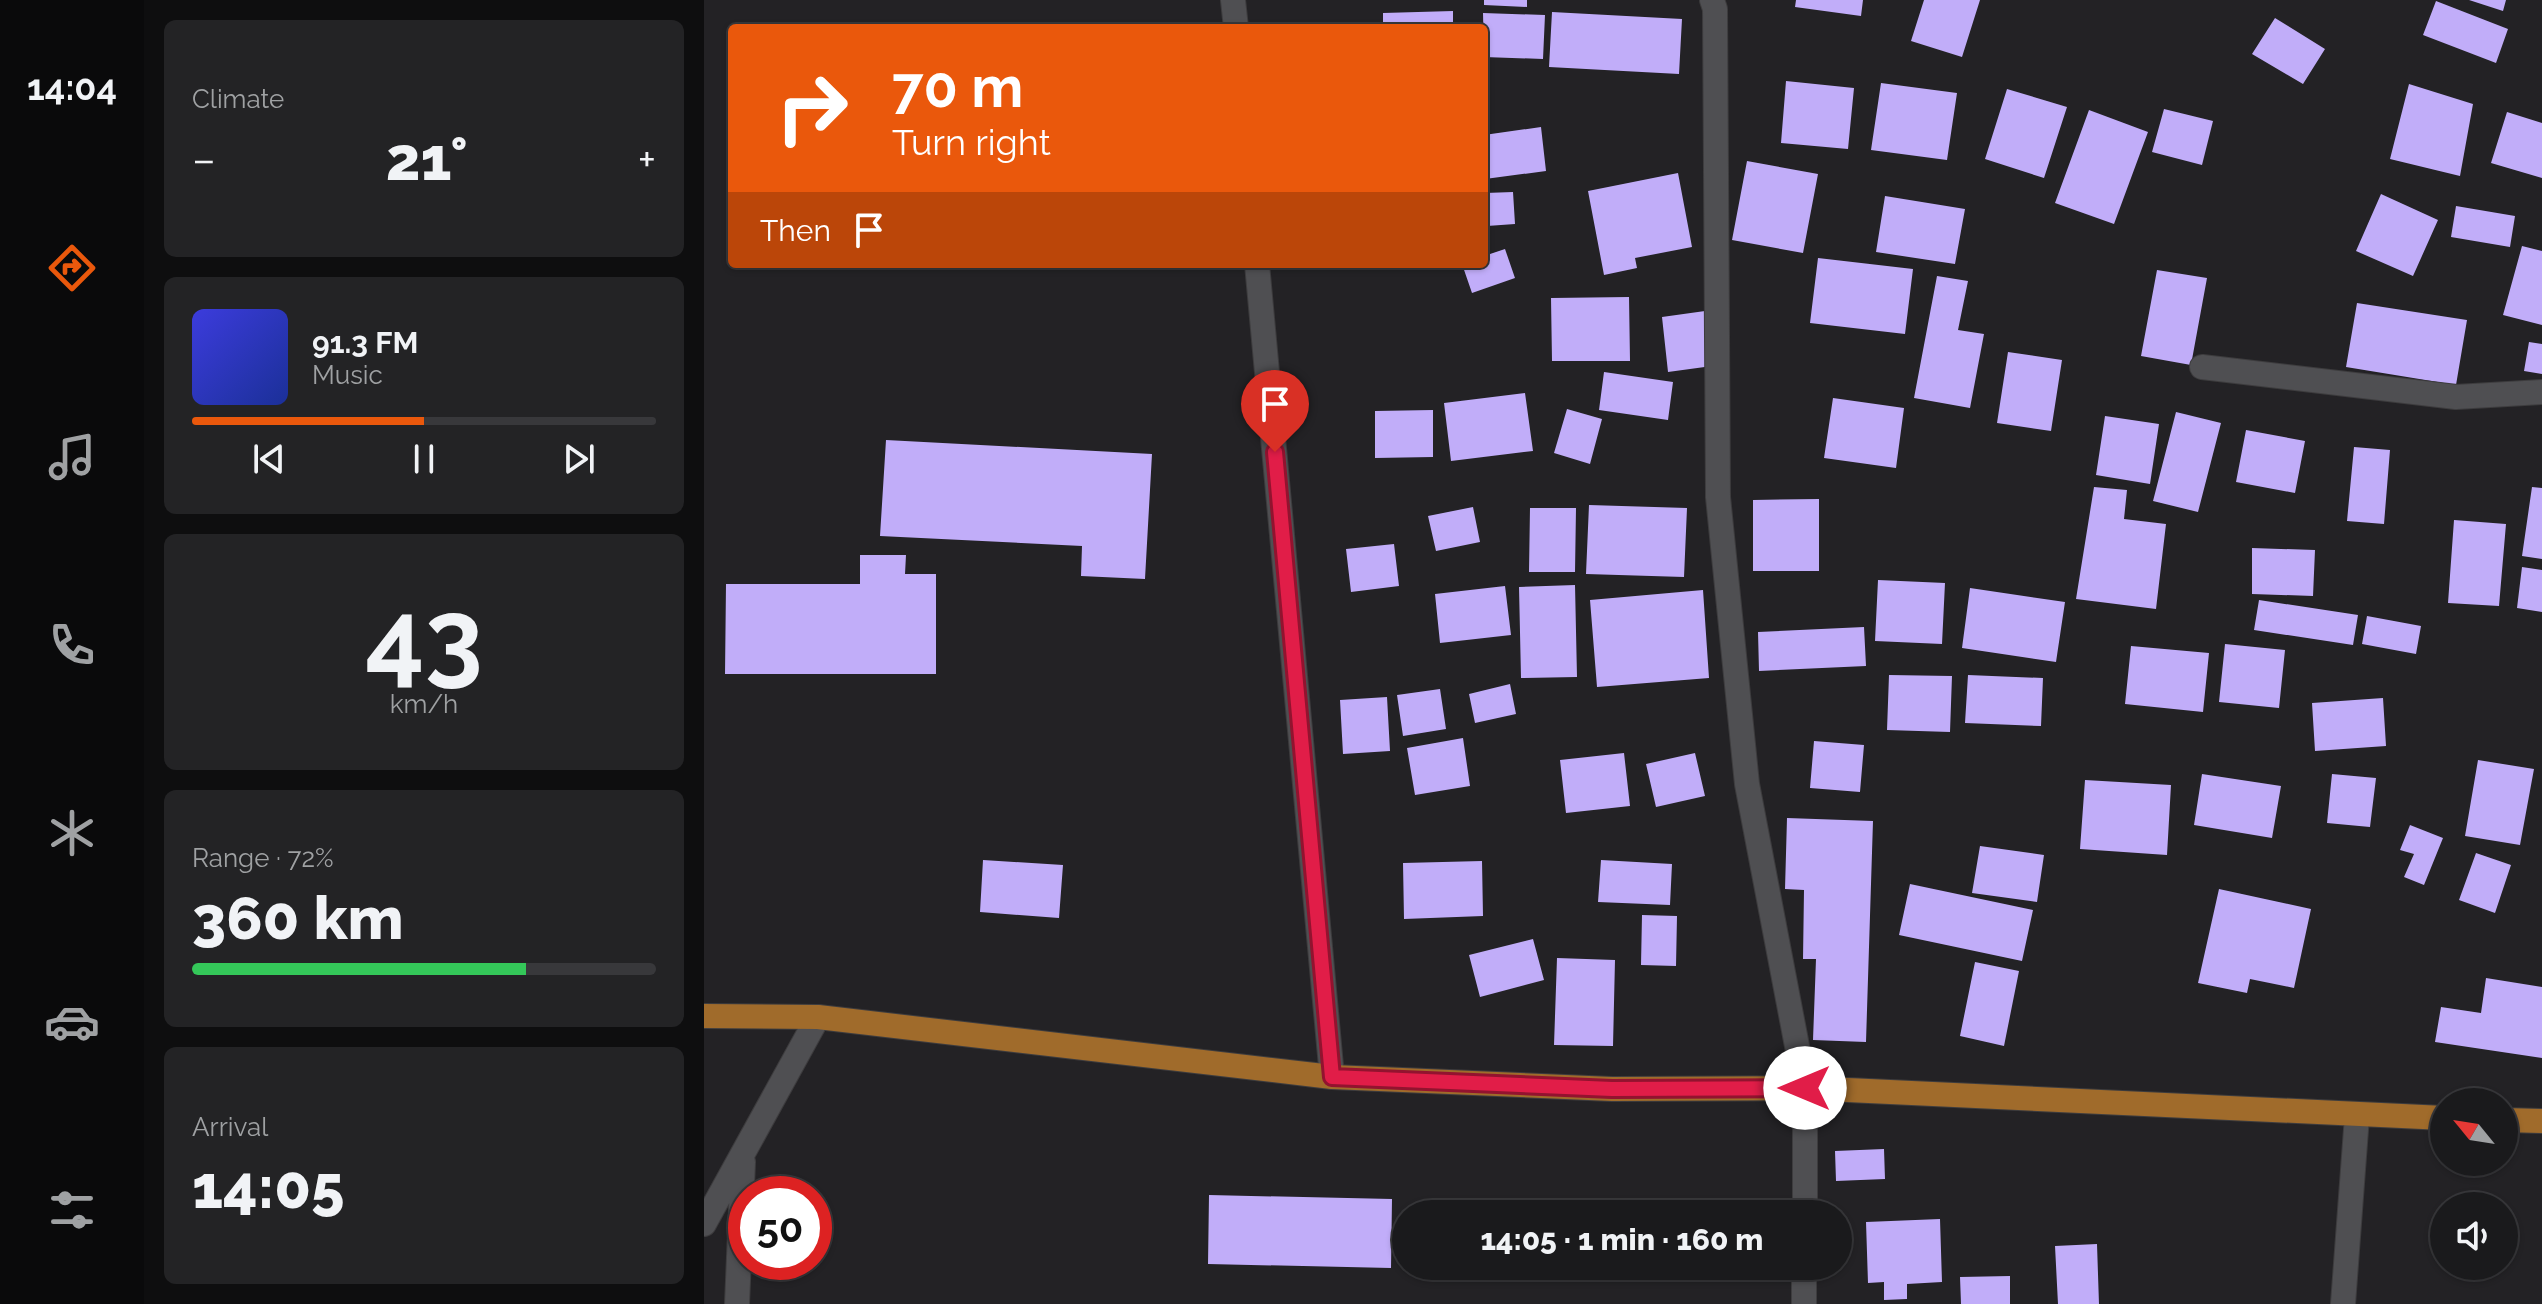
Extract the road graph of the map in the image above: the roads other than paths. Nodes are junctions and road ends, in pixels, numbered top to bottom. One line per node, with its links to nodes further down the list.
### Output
1 (1233, 0): 3 (street)
2 (1712, 0): 10 (street)
3 (1236, 24)
4 (1257, 268): 9 (street)
5 (2202, 367): 6 (street)
6 (2542, 392)
7 (704, 1016): 8 (main road)
8 (818, 1017): 9 (main road); 15 (street)
9 (1332, 1077): 10 (main road)
10 (1805, 1088): 11 (main road); 16 (street)
11 (2357, 1116): 12 (main road); 21 (street)
12 (2430, 1118)
13 (2518, 1120): 14 (main road)
14 (2542, 1121)
15 (743, 1156): 17 (street); 19 (street)
16 (1805, 1200)
17 (704, 1224)
18 (1804, 1280): 20 (street)
19 (737, 1304)
20 (1804, 1304)
21 (2343, 1304)

